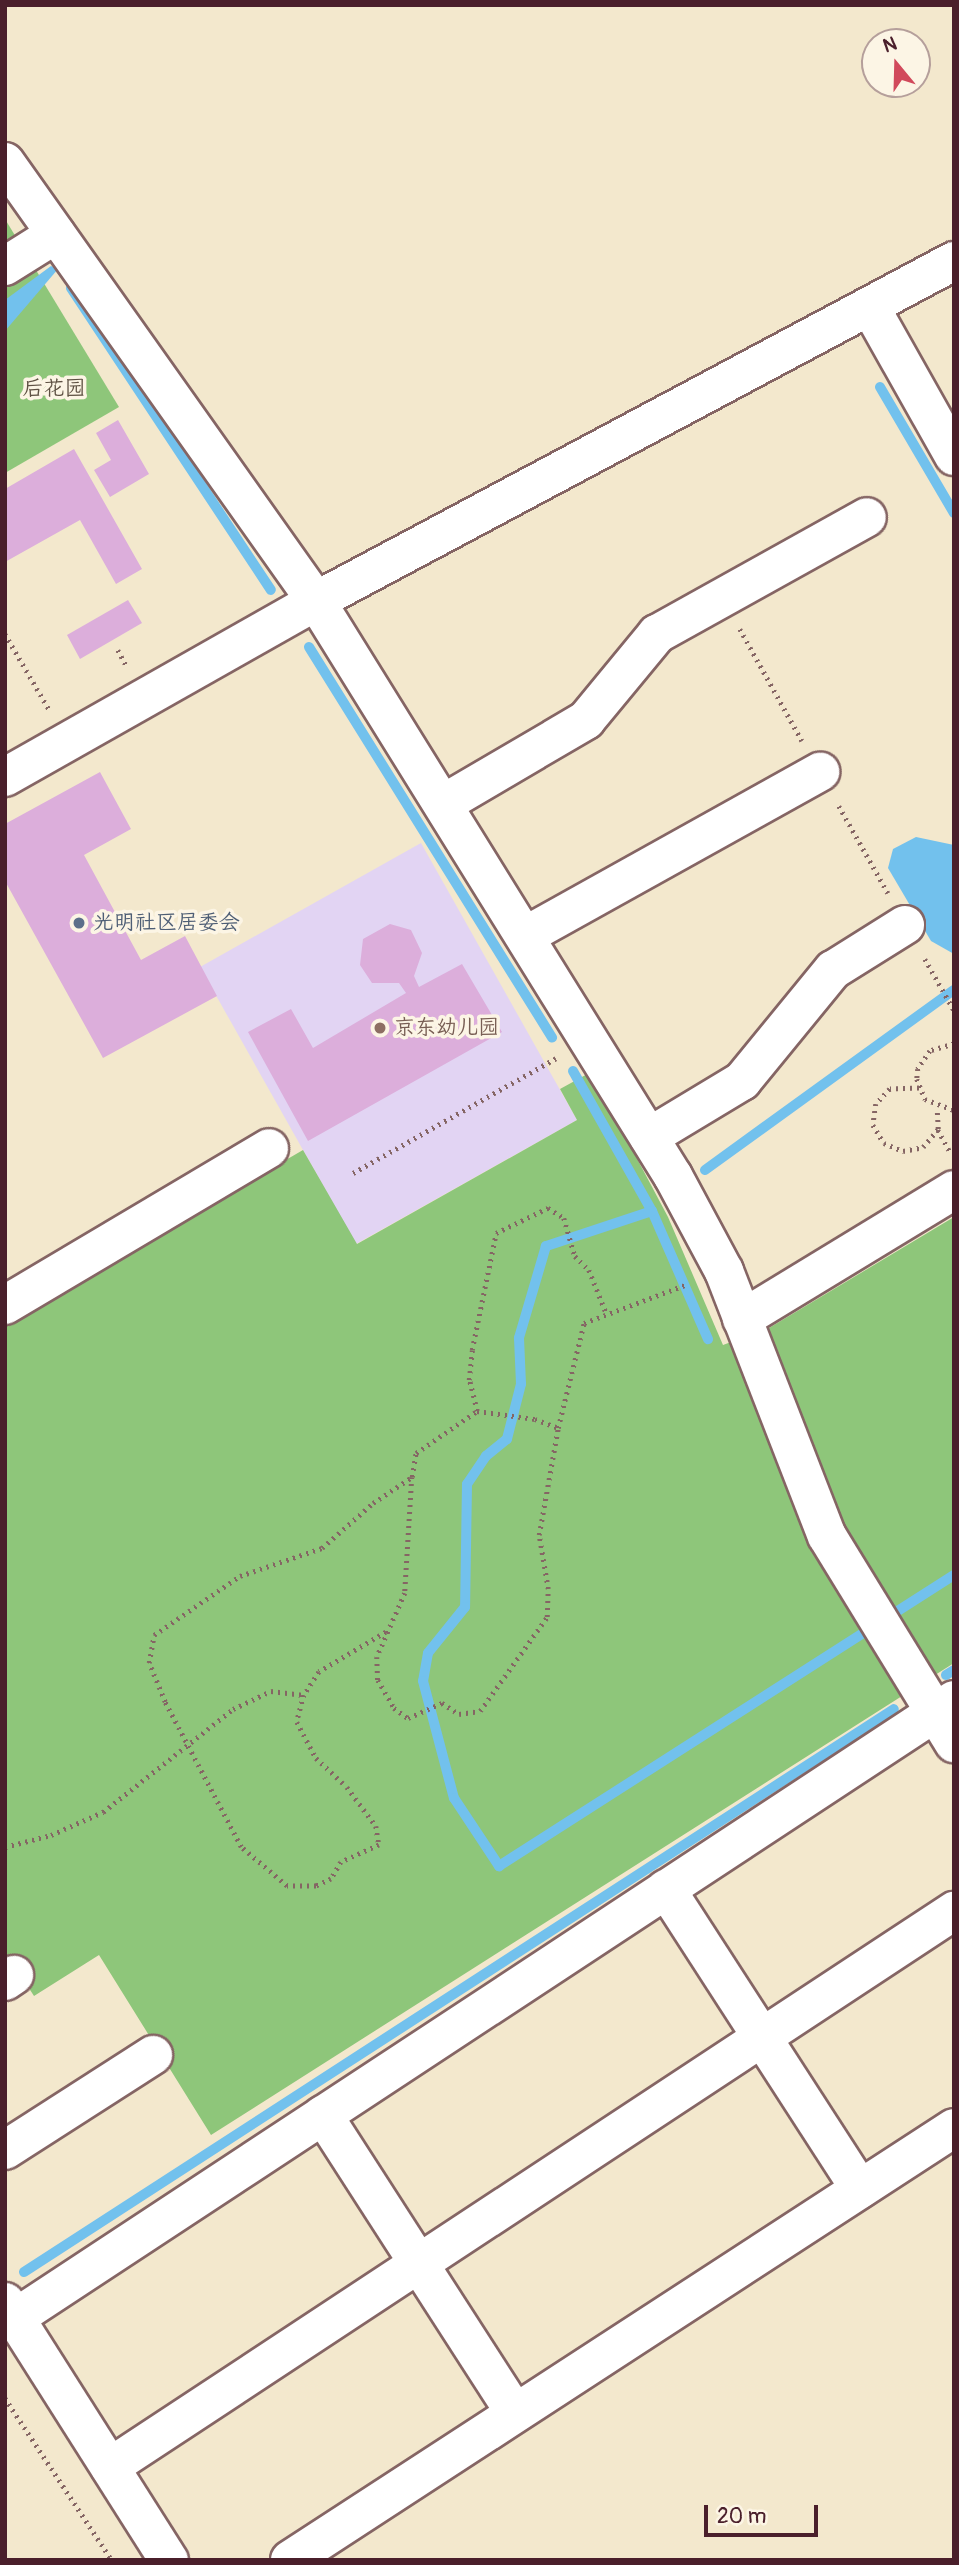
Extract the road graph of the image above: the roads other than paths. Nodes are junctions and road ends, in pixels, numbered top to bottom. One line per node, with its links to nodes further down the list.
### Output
1 (5, 162): 2 (street)
2 (56, 234): 4 (street); 8 (street)
3 (954, 261): 5 (street)
4 (5, 266)
5 (870, 307): 6 (street); 8 (street)
6 (954, 456)
7 (867, 517): 11 (street)
8 (316, 601): 10 (street); 11 (street)
9 (820, 772): 13 (street)
10 (5, 777)
11 (443, 804): 13 (street)
12 (905, 925): 14 (street)
13 (525, 936): 14 (street)
14 (649, 1137): 18 (street)
15 (269, 1148): 17 (street)
16 (954, 1190): 18 (street)
17 (5, 1305)
18 (742, 1319): 19 (street)
19 (947, 1719): 20 (street)
20 (666, 1889): 22 (street); 24 (street)
21 (954, 1911): 22 (street)
22 (762, 2037): 27 (street); 28 (street)
23 (153, 2055): 26 (street)
24 (323, 2115): 28 (street); 29 (street)
25 (954, 2128): 27 (street)
26 (5, 2150)
27 (860, 2189): 30 (street)
28 (419, 2263): 30 (street); 31 (street)
29 (10, 2310): 31 (street)
30 (515, 2413): 33 (street)
31 (110, 2467): 32 (street)
32 (169, 2560)
33 (290, 2560)

